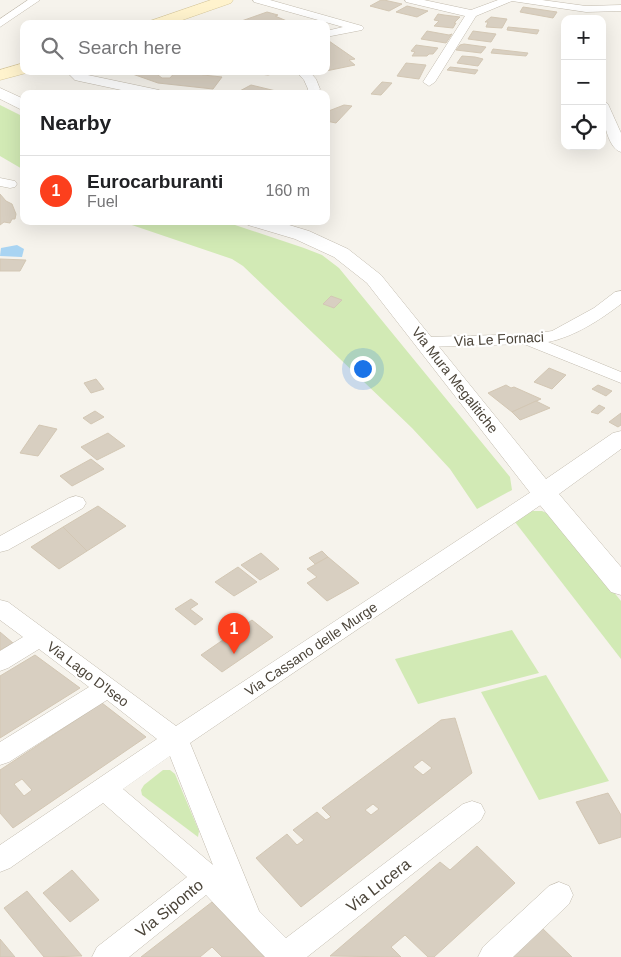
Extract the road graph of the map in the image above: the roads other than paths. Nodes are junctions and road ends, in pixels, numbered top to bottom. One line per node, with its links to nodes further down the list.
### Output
1 (35, 0): 10 (street)
2 (45, 0): 10 (street)
3 (226, 0): 12 (main road)
4 (258, 0): 13 (street)
5 (410, 0): 11 (street)
6 (508, 0): 11 (street)
7 (517, 0): 9 (street)
8 (621, 8): 9 (street)
9 (585, 9)
10 (21, 10): 15 (street)
11 (472, 14): 21 (street)
12 (166, 20)
13 (329, 20)
14 (330, 20): 16 (street)
15 (0, 24)
16 (330, 33)
17 (20, 69): 20 (main road)
18 (77, 75): 22 (street)
19 (306, 75): 23 (street)
20 (0, 76)
21 (428, 82)
22 (140, 90)
23 (313, 90)
24 (0, 93): 25 (street)
25 (20, 104)
26 (603, 105): 27 (street)
27 (615, 123): 28 (street)
28 (621, 148)
29 (268, 225): 32 (street, Via Mura Megalitiche)
30 (621, 296): 31 (street, Via Le Fornaci)
31 (526, 339): 32 (street, Via Le Fornaci); 33 (street)
32 (424, 342): 35 (street, Via Mura Megalitiche)
33 (621, 378)
34 (621, 438): 35 (street, Via Cassano delle Murge)
35 (544, 493): 38 (street, Via Mura Megalitiche); 43 (street, Via Cassano delle Murge)
36 (76, 503): 37 (street)
37 (0, 545)
38 (621, 585)
39 (0, 608): 40 (street, Via Lago D'Iseo)
40 (40, 638): 41 (street); 42 (street, Via Lago D'Iseo)
41 (0, 662)
42 (107, 688): 43 (street, Via Lago D'Iseo); 44 (street)
43 (176, 739): 45 (street, Via Cassano delle Murge); 50 (street, Via Lucera)
44 (0, 755)
45 (104, 789): 47 (street, Via Cassano delle Murge); 48 (street, Via Lucera)
46 (472, 812): 52 (street, Via Lucera)
47 (1, 856)
48 (207, 877): 50 (street, Via Lucera); 51 (street, Via Siponto)
49 (559, 895): 53 (street)
50 (248, 919): 52 (street, Via Lucera)
51 (107, 957)
52 (284, 957)
53 (493, 957)

